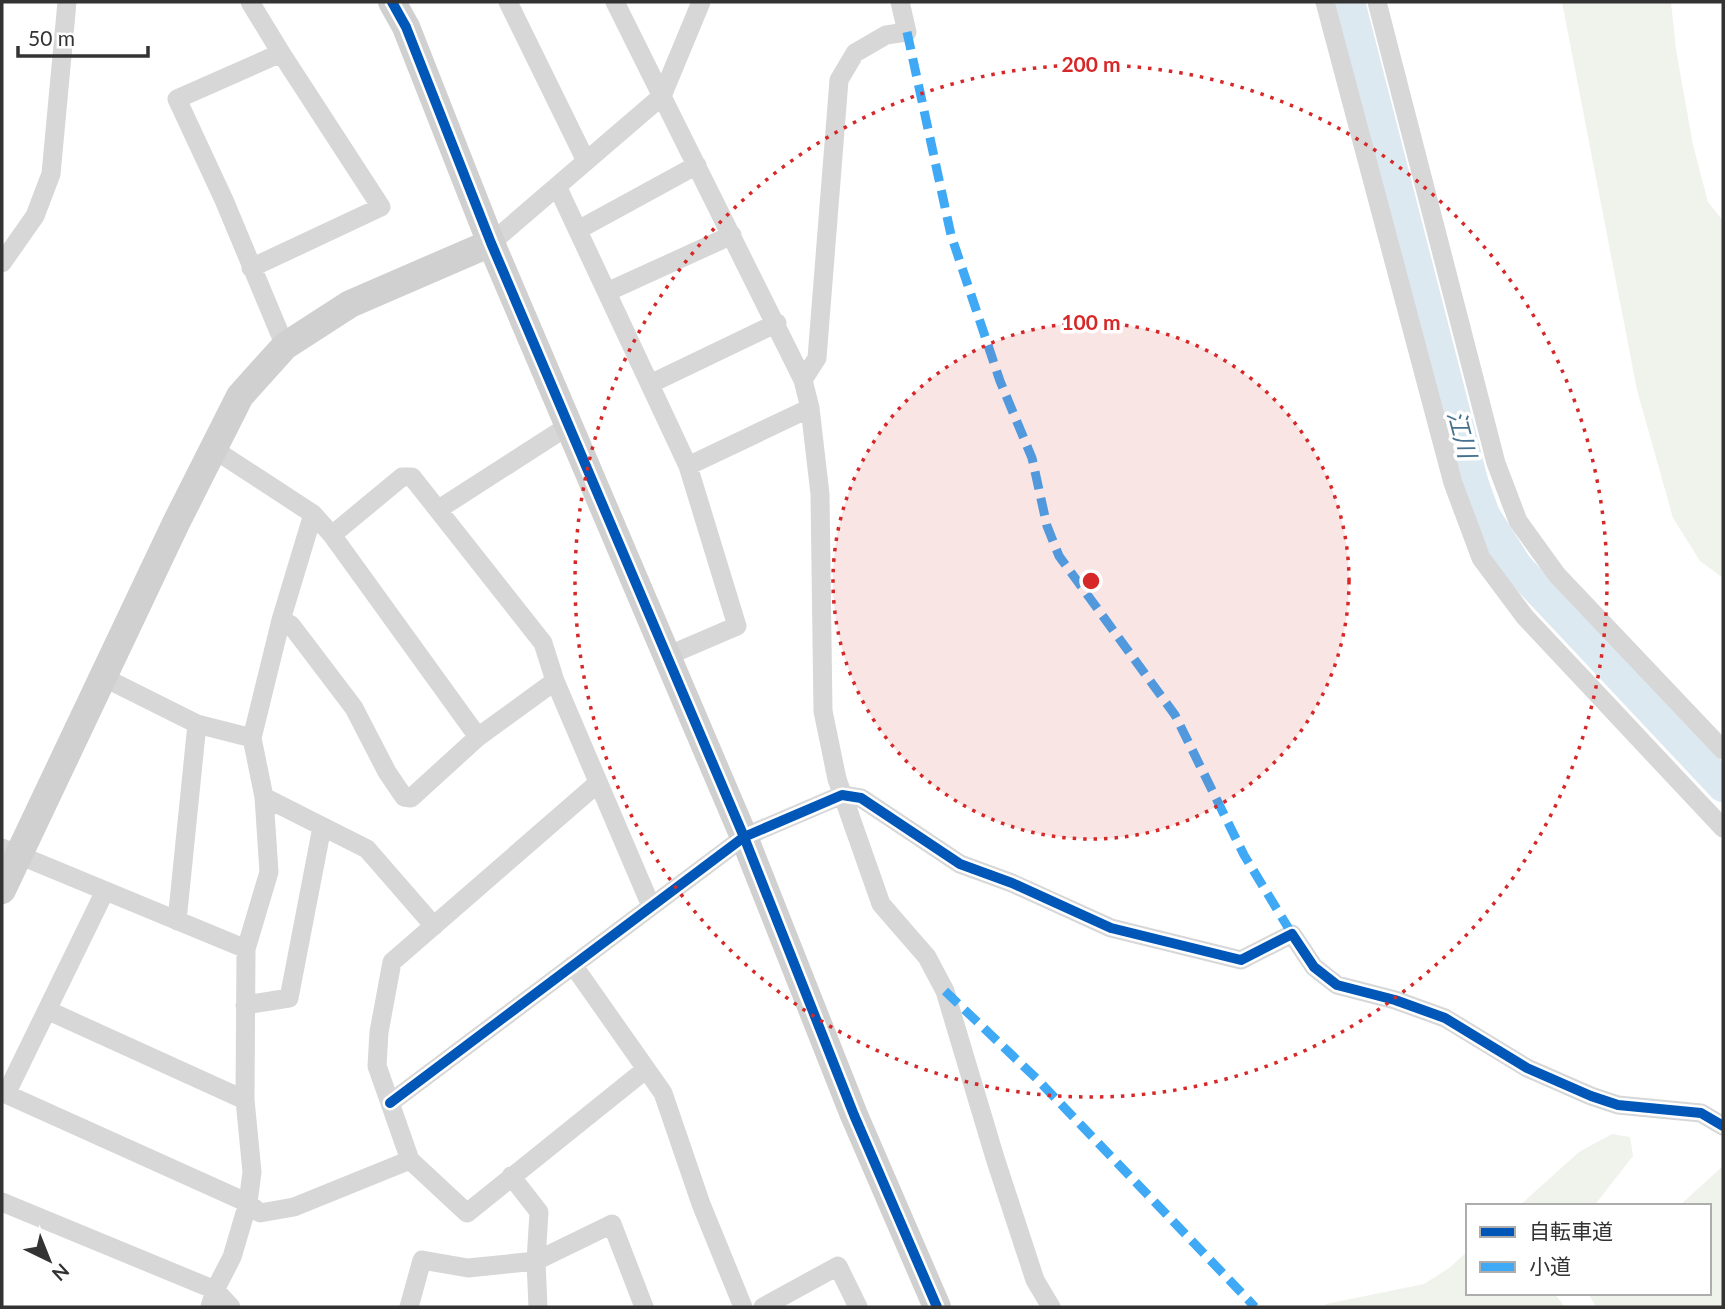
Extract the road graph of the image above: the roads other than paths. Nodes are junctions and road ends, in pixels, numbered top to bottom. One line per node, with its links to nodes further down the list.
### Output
1 (67, 2): 18 (street)
2 (250, 2): 10 (street)
3 (392, 2): 17 (street)
4 (508, 2): 12 (street)
5 (615, 2): 11 (street)
6 (701, 2): 11 (street)
7 (900, 2): 23 (street)
8 (1325, 2): 44 (street)
9 (1377, 2): 39 (street)
10 (281, 53): 19 (street); 19 (street)
11 (662, 96): 12 (street); 13 (street)
12 (586, 161): 14 (street)
13 (697, 165): 15 (street); 16 (street)
14 (558, 186): 15 (street); 17 (street)
15 (578, 230): 20 (street)
16 (732, 235): 20 (street); 21 (street)
17 (491, 243): 22 (street); 26 (street)
18 (2, 263)
19 (251, 268): 22 (street)
20 (607, 292): 24 (street)
21 (776, 323): 23 (street); 24 (street)
22 (285, 346): 27 (street)
23 (803, 380): 25 (street)
24 (650, 384): 28 (street)
25 (810, 408): 28 (street); 41 (street)
26 (568, 426): 29 (street); 33 (street)
27 (212, 448): 30 (street); 34 (street)
28 (688, 466): 33 (street)
29 (439, 509): 31 (street); 35 (street)
30 (313, 514): 31 (street); 32 (street)
31 (332, 535): 37 (street)
32 (281, 620): 37 (street); 38 (street)
33 (667, 656): 45 (street)
34 (103, 677): 36 (street); 46 (street)
35 (555, 681): 37 (street); 40 (street)
36 (197, 724): 38 (street); 50 (street)
37 (478, 737)
38 (252, 738): 42 (street)
39 (1723, 750)
40 (598, 783): 49 (street); 51 (street)
41 (842, 795): 45 (street); 59 (street); 74 (street)
42 (264, 797): 43 (street); 52 (street)
43 (322, 827): 51 (street); 54 (street)
44 (1723, 828)
45 (744, 837): 49 (street); 73 (street)
46 (10, 851): 47 (street); 48 (street)
47 (2, 890)
48 (105, 891): 50 (street); 55 (street)
49 (651, 906): 53 (street)
50 (177, 921): 52 (street)
51 (433, 926): 58 (street)
52 (246, 949): 54 (street)
53 (573, 965): 56 (street); 58 (street)
54 (245, 1005): 57 (street)
55 (47, 1010): 57 (street); 63 (street)
56 (645, 1070): 61 (street); 71 (street)
57 (245, 1100): 63 (street)
58 (390, 1103): 60 (street)
59 (1723, 1126)
60 (410, 1160): 61 (street); 63 (street)
61 (511, 1176): 64 (street)
62 (2, 1202): 65 (street)
63 (248, 1203): 65 (street)
64 (536, 1261): 68 (street); 69 (street); 70 (street)
65 (213, 1299): 67 (street)
66 (773, 1305): 72 (street)
67 (231, 1307)
68 (409, 1307)
69 (538, 1307)
70 (644, 1307)
71 (743, 1307)
72 (858, 1307)
73 (937, 1307)
74 (1051, 1307)

